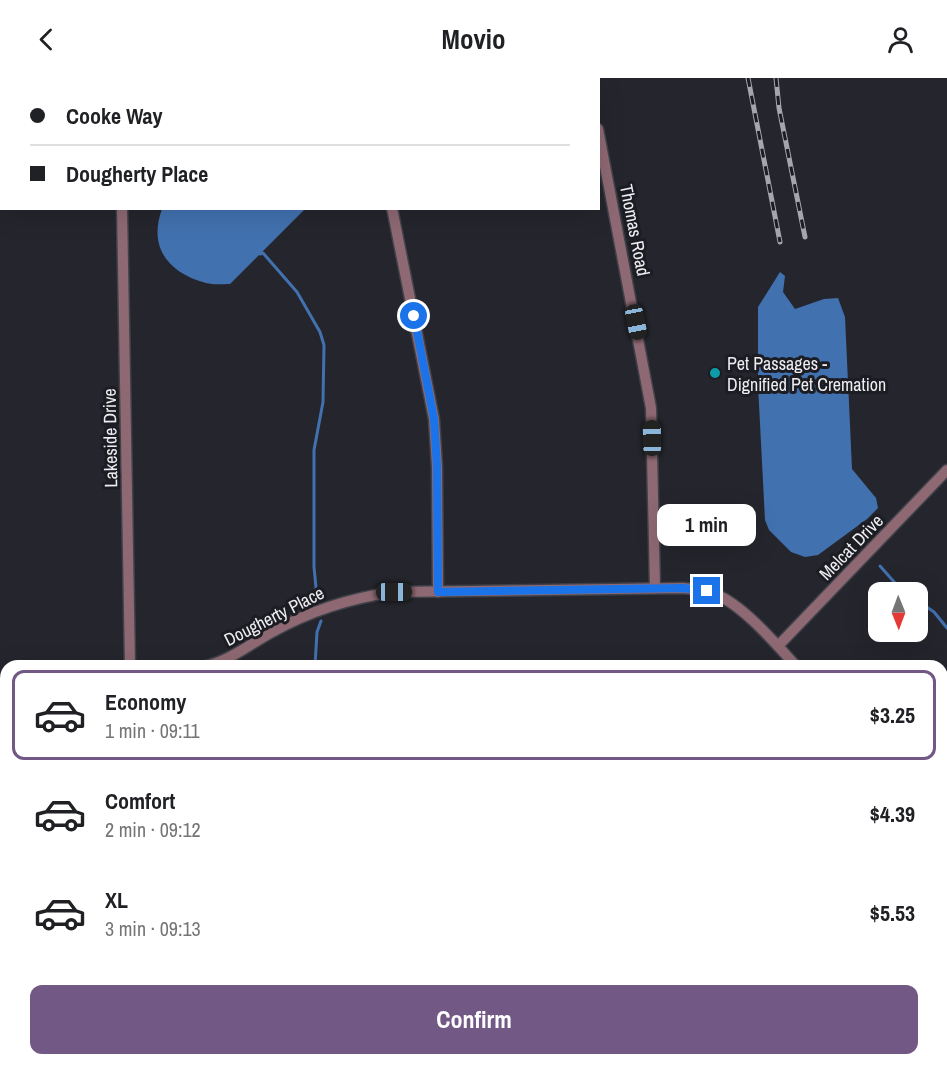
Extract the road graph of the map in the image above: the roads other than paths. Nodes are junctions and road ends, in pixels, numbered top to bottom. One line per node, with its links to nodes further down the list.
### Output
1 (600, 139): 5 (street, Thomas Road)
2 (122, 210): 8 (street, Lakeside Drive)
3 (392, 210): 6 (street)
4 (947, 470): 7 (street, Melcat Drive)
5 (655, 588): 6 (street, Dougherty Place); 7 (street, Dougherty Place)
6 (438, 592): 9 (street, Dougherty Place)
7 (778, 646): 10 (street, Dougherty Place)
8 (130, 660)
9 (223, 660)
10 (791, 660)

